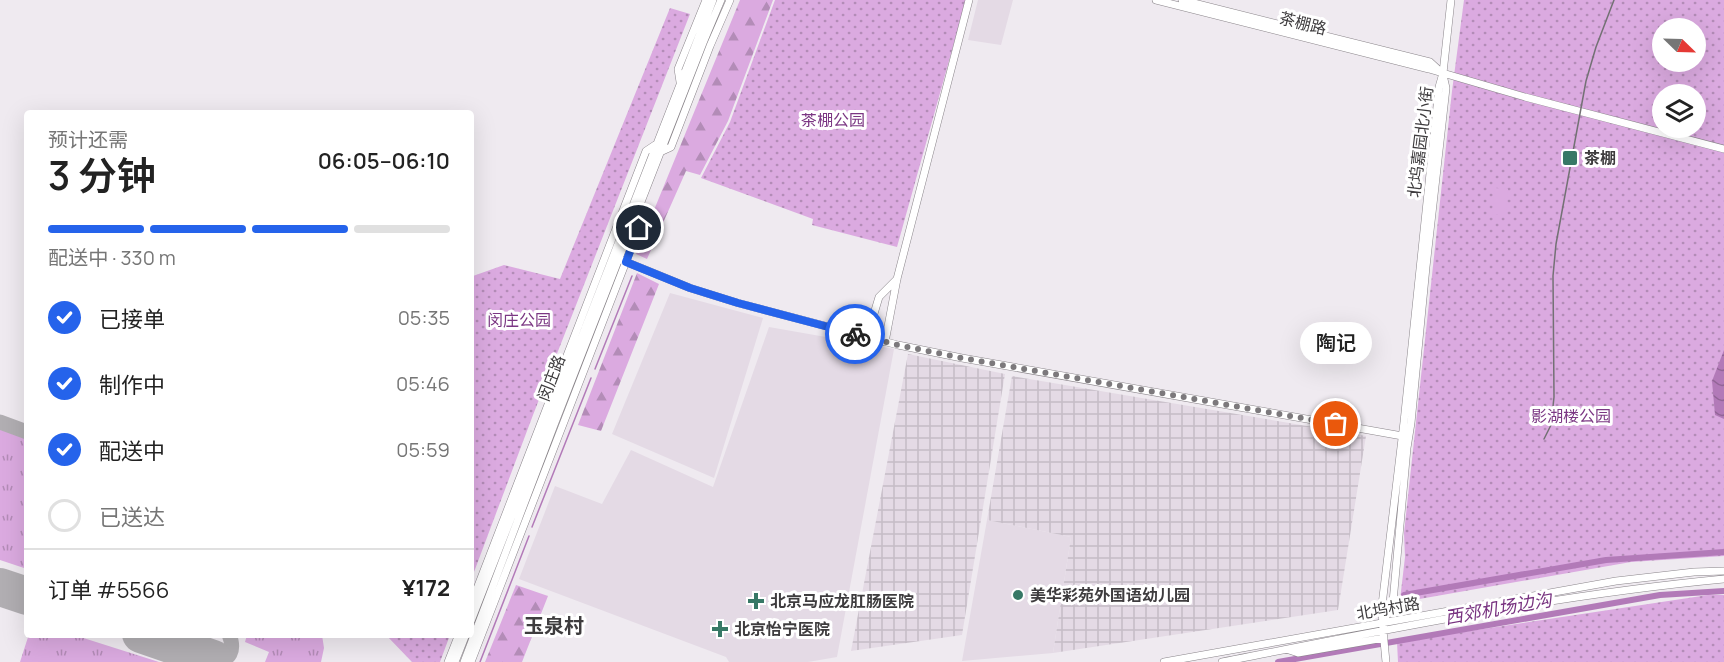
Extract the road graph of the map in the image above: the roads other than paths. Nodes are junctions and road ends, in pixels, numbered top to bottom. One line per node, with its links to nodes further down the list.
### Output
1 (705, 0): 10 (street, 闵庄路)
2 (713, 0): 10 (street, 闵庄路)
3 (721, 0): 13 (street, 闵庄路)
4 (730, 0): 13 (street, 闵庄路)
5 (969, 0): 15 (street)
6 (1156, 0): 9 (street, 茶棚路)
7 (1182, 0): 9 (street, 茶棚路)
8 (1451, 0): 9 (street, 北坞嘉园北小街)
9 (1443, 73): 12 (street, 茶棚路); 18 (street, 北坞嘉园北小街)
10 (680, 82): 11 (street, 闵庄路)
11 (655, 145): 21 (street, 闵庄路); 22 (street, 闵庄路)
12 (1724, 149)
13 (660, 153): 14 (street, 闵庄路)
14 (622, 260): 16 (street); 24 (street, 闵庄路); 33 (street, 闵庄路)
15 (897, 279): 16 (street); 17 (street)
16 (867, 337): 17 (street)
17 (885, 342): 18 (street)
18 (1405, 437): 23 (street, 北坞嘉园北小街)
19 (1724, 571): 23 (street, 北坞村路)
20 (1724, 579): 23 (street, 北坞村路)
21 (474, 596)
22 (474, 613)
23 (1383, 626): 28 (street); 29 (street, 北坞村路); 34 (street, 北坞村路)
24 (474, 637)
25 (457, 638): 30 (street)
26 (464, 638): 31 (street)
27 (473, 638): 32 (street, 闵庄路)
28 (1384, 638): 29 (street, 北坞村路); 36 (street)
29 (1286, 649): 35 (street, 北坞村路)
30 (448, 662)
31 (455, 662)
32 (464, 662)
33 (471, 662)
34 (1164, 662)
35 (1222, 662)
36 (1386, 662)

